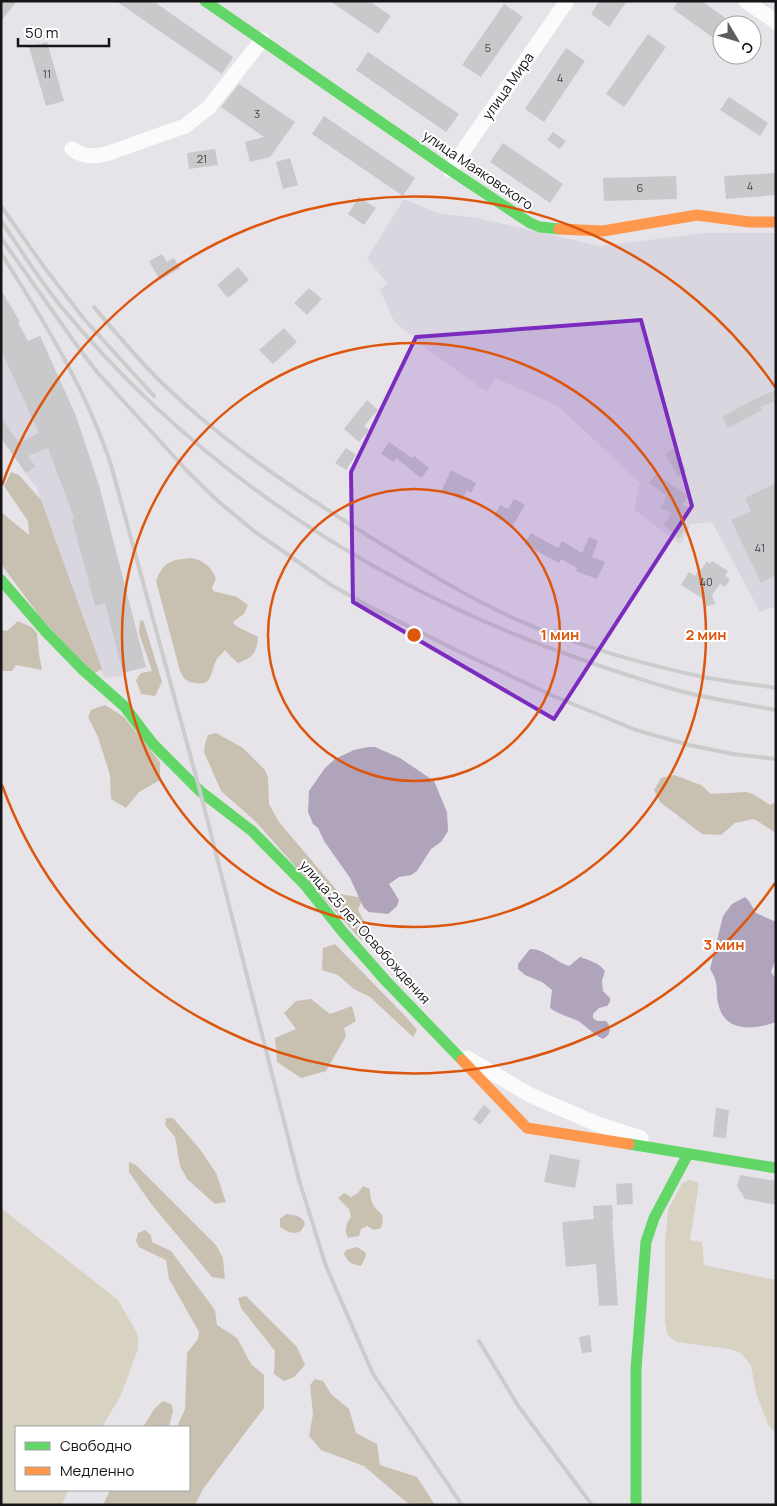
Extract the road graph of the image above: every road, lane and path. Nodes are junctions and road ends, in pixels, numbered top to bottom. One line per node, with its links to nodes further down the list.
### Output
1 (205, 1): 5 (street, улица Маяковского)
2 (566, 1): 7 (street, улица Мира)
3 (746, 1): 4 (street)
4 (776, 22)
5 (262, 40): 6 (street); 7 (street, улица Маяковского)
6 (72, 149)
7 (450, 170): 8 (street, улица Маяковского)
8 (776, 222)
9 (1, 580): 10 (street, улица 25 лет Освобождения)
10 (453, 1050): 11 (street); 11 (street, улица 25 лет Освобождения)
11 (688, 1154): 12 (street, улица 25 лет Освобождения); 13 (street)
12 (776, 1168)
13 (636, 1505)

